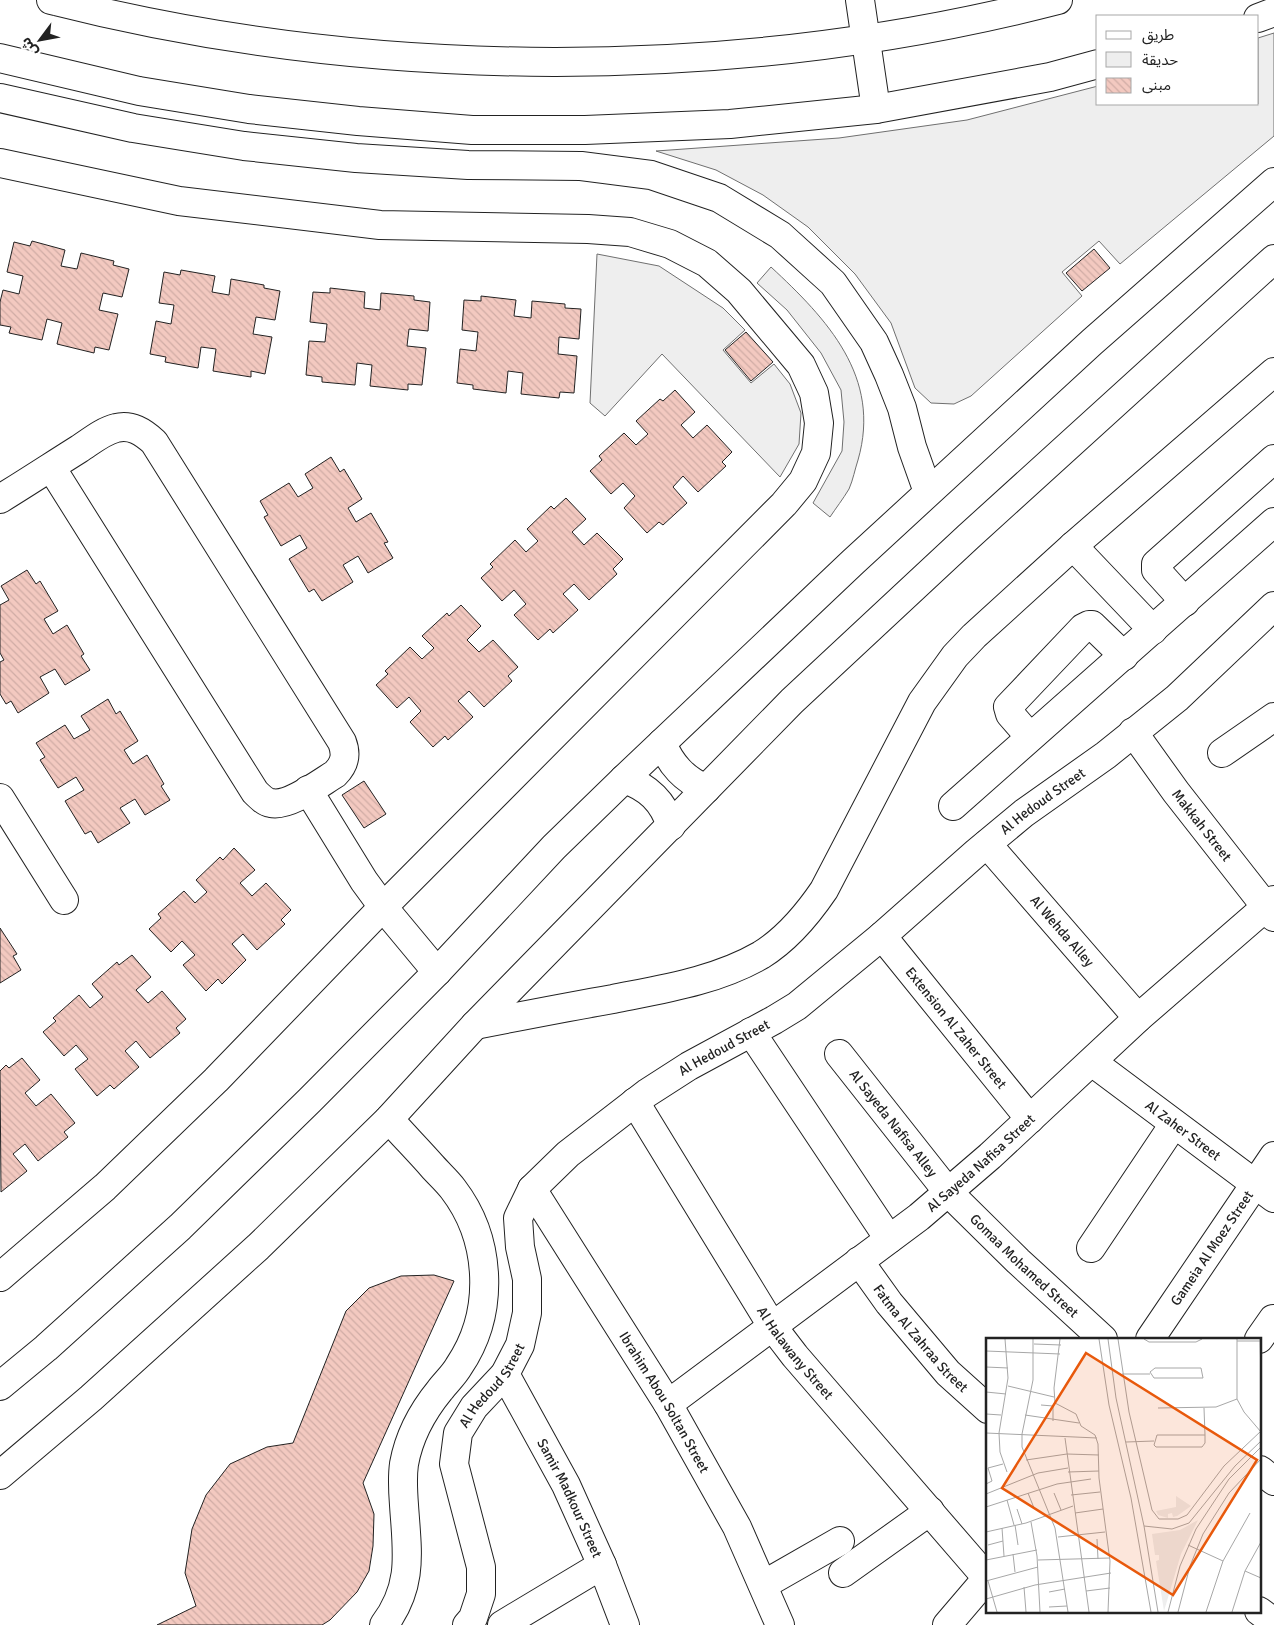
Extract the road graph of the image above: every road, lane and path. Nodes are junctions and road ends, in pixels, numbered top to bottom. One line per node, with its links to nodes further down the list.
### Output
1 (51, 0): 4 (street)
2 (860, 0): 7 (street)
3 (1058, 0): 7 (street)
4 (84, 4): 7 (street)
5 (1274, 12): 6 (street)
6 (1259, 18)
7 (866, 39): 11 (street)
8 (0, 58): 11 (street)
9 (1096, 65): 11 (street)
10 (0, 98): 18 (street)
11 (876, 109)
12 (0, 163): 39 (street)
13 (1274, 182): 18 (street)
14 (1274, 259): 32 (street)
15 (1274, 372): 21 (street)
16 (1274, 458): 22 (street)
17 (51, 467): 19 (street); 33 (street); 33 (street)
18 (928, 492): 29 (street)
19 (0, 500)
20 (1274, 522): 22 (street)
21 (1073, 546): 24 (street); 44 (street)
22 (1185, 602): 24 (street)
23 (1274, 606): 27 (street, Al Hedoud Street)
24 (1153, 630): 25 (street)
25 (1124, 656): 28 (street); 28 (street)
26 (1274, 717): 30 (street)
27 (1134, 732): 37 (street, Al Hedoud Street); 40 (street, Makkah Street)
28 (1030, 738): 35 (street)
29 (662, 743): 31 (street); 32 (street)
30 (1222, 753)
31 (624, 779): 36 (street); 42 (street)
32 (706, 789): 36 (street)
33 (308, 790): 39 (street)
34 (0, 798): 38 (street)
35 (953, 806)
36 (671, 826): 44 (street)
37 (987, 844): 41 (street, Al Hedoud Street); 43 (street, Al Wehda Alley)
38 (64, 900)
39 (383, 907): 42 (street); 59 (street)
40 (1271, 908): 43 (street, Al Sayeda Nafisa Street)
41 (882, 936): 45 (street, Al Hedoud Street); 50 (street, Extension Al Zaher Street)
42 (437, 972): 66 (street)
43 (1138, 1018): 47 (street, Al Sayeda Nafisa Street)
44 (475, 1025): 49 (street)
45 (751, 1032): 48 (street, Al Hedoud Street); 56 (street)
46 (839, 1054): 55 (street, Al Sayeda Nafisa Alley)
47 (1092, 1062): 50 (street, Al Sayeda Nafisa Street); 51 (street, Al Zaher Street)
48 (636, 1102): 53 (street, Al Hedoud Street); 61 (street, Al Halawany Street)
49 (389, 1119): 70 (street); 81 (street)
50 (1030, 1119): 55 (street, Al Sayeda Nafisa Street)
51 (1174, 1124): 54 (street, Al Zaher Street); 57 (street)
52 (1274, 1156): 54 (street, Gameia Al Moez Street)
53 (532, 1189): 65 (street, Al Hedoud Street); 67 (street, Ibrahim Abou Soltan Street)
54 (1264, 1191): 63 (street, Gameia Al Moez Street)
55 (948, 1192): 56 (street, Al Sayeda Nafisa Street); 62 (street, Gomaa Mohamed Street)
56 (889, 1239): 58 (street, Al Sayeda Nafisa Street)
57 (1091, 1248)
58 (859, 1261): 61 (street, Al Sayeda Nafisa Street); 68 (street, Fatma Al Zahraa Street)
59 (0, 1277)
60 (1274, 1319): 64 (street)
61 (772, 1326): 67 (street, Al Sayeda Nafisa Street); 72 (street, Al Halawany Street)
62 (1102, 1338)
63 (1151, 1338)
64 (1260, 1338)
65 (505, 1374): 74 (street, Samir Madkour Street); 82 (street, Al Hedoud Street)
66 (0, 1386)
67 (668, 1404): 78 (street, Ibrahim Abou Soltan Street)
68 (986, 1407)
69 (1262, 1472): 71 (street)
70 (0, 1475)
71 (1274, 1481)
72 (930, 1512): 75 (street); 76 (street, Al Halawany Street)
73 (840, 1541): 78 (street)
74 (602, 1565): 83 (street); 84 (street, Samir Madkour Street)
75 (843, 1573)
76 (986, 1575)
77 (986, 1579): 86 (street)
78 (763, 1585): 85 (street, Ibrahim Abou Soltan Street)
79 (1260, 1612): 80 (street)
80 (1274, 1622)
81 (384, 1625)
82 (467, 1625)
83 (502, 1625)
84 (625, 1625)
85 (780, 1625)
86 (947, 1625)

